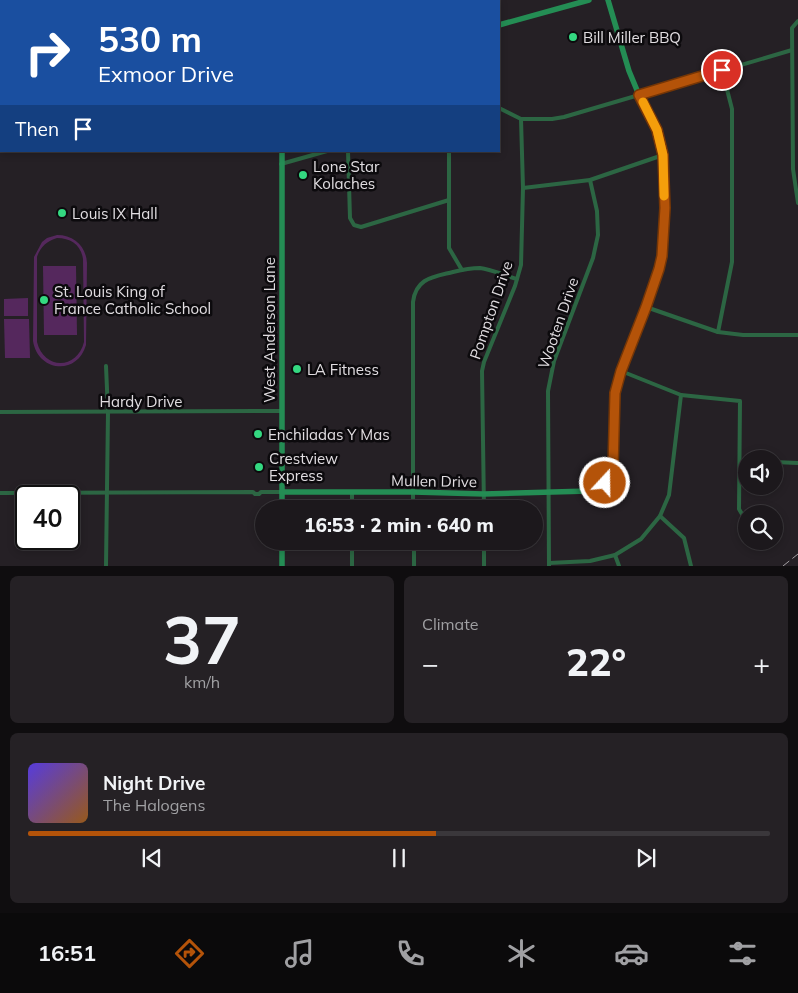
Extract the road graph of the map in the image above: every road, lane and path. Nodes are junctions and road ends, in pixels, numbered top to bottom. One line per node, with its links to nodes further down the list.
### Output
1 (589, 0): 4 (street)
2 (608, 0): 7 (street)
3 (797, 22): 5 (street)
4 (500, 25)
5 (792, 50): 6 (street); 19 (street)
6 (722, 70): 7 (street); 23 (street)
7 (639, 95): 9 (street); 14 (street)
8 (500, 108): 9 (street)
9 (522, 119): 17 (street, Pompton Drive)
10 (282, 152): 15 (street, West Anderson Lane)
11 (323, 152): 15 (street)
12 (348, 152): 18 (street)
13 (449, 152): 18 (street)
14 (663, 155): 16 (street); 22 (street)
15 (281, 164): 28 (street, West Anderson Lane)
16 (590, 180): 17 (street); 39 (street, Wooten Drive)
17 (523, 188): 21 (street, Pompton Drive)
18 (448, 200): 20 (street)
19 (798, 203)
20 (462, 270): 21 (street); 35 (street)
21 (517, 279): 40 (street, Pompton Drive)
22 (646, 307): 23 (street); 26 (street)
23 (718, 332): 24 (street)
24 (798, 335)
25 (106, 366): 30 (street)
26 (621, 371): 27 (street); 39 (street, Mullen Drive)
27 (681, 395): 31 (street); 45 (street)
28 (282, 411): 30 (street, Hardy Drive); 34 (street, West Anderson Lane)
29 (0, 412): 30 (street, Hardy Drive)
30 (108, 412): 37 (street)
31 (739, 450)
32 (783, 462): 33 (street)
33 (798, 463)
34 (282, 492): 37 (street, Mullen Drive); 38 (street, Mullen Drive); 41 (street, West Anderson Lane)
35 (413, 492): 38 (street, Mullen Drive); 40 (street, Mullen Drive); 43 (street)
36 (0, 493): 37 (street, Mullen Drive)
37 (106, 493): 52 (street)
38 (352, 493): 42 (street)
39 (548, 493): 40 (street, Mullen Drive); 51 (street, Wooten Drive)
40 (484, 494): 44 (street, Pompton Drive)
41 (282, 500)
42 (352, 500)
43 (413, 500)
44 (484, 500)
45 (660, 516): 50 (street); 58 (street)
46 (282, 550): 53 (street)
47 (352, 550): 54 (street)
48 (414, 550): 55 (street)
49 (484, 550): 56 (street)
50 (615, 555): 51 (street); 57 (street)
51 (549, 564)
52 (106, 566)
53 (282, 566)
54 (352, 566)
55 (414, 566)
56 (484, 566)
57 (619, 566)
58 (691, 566)

